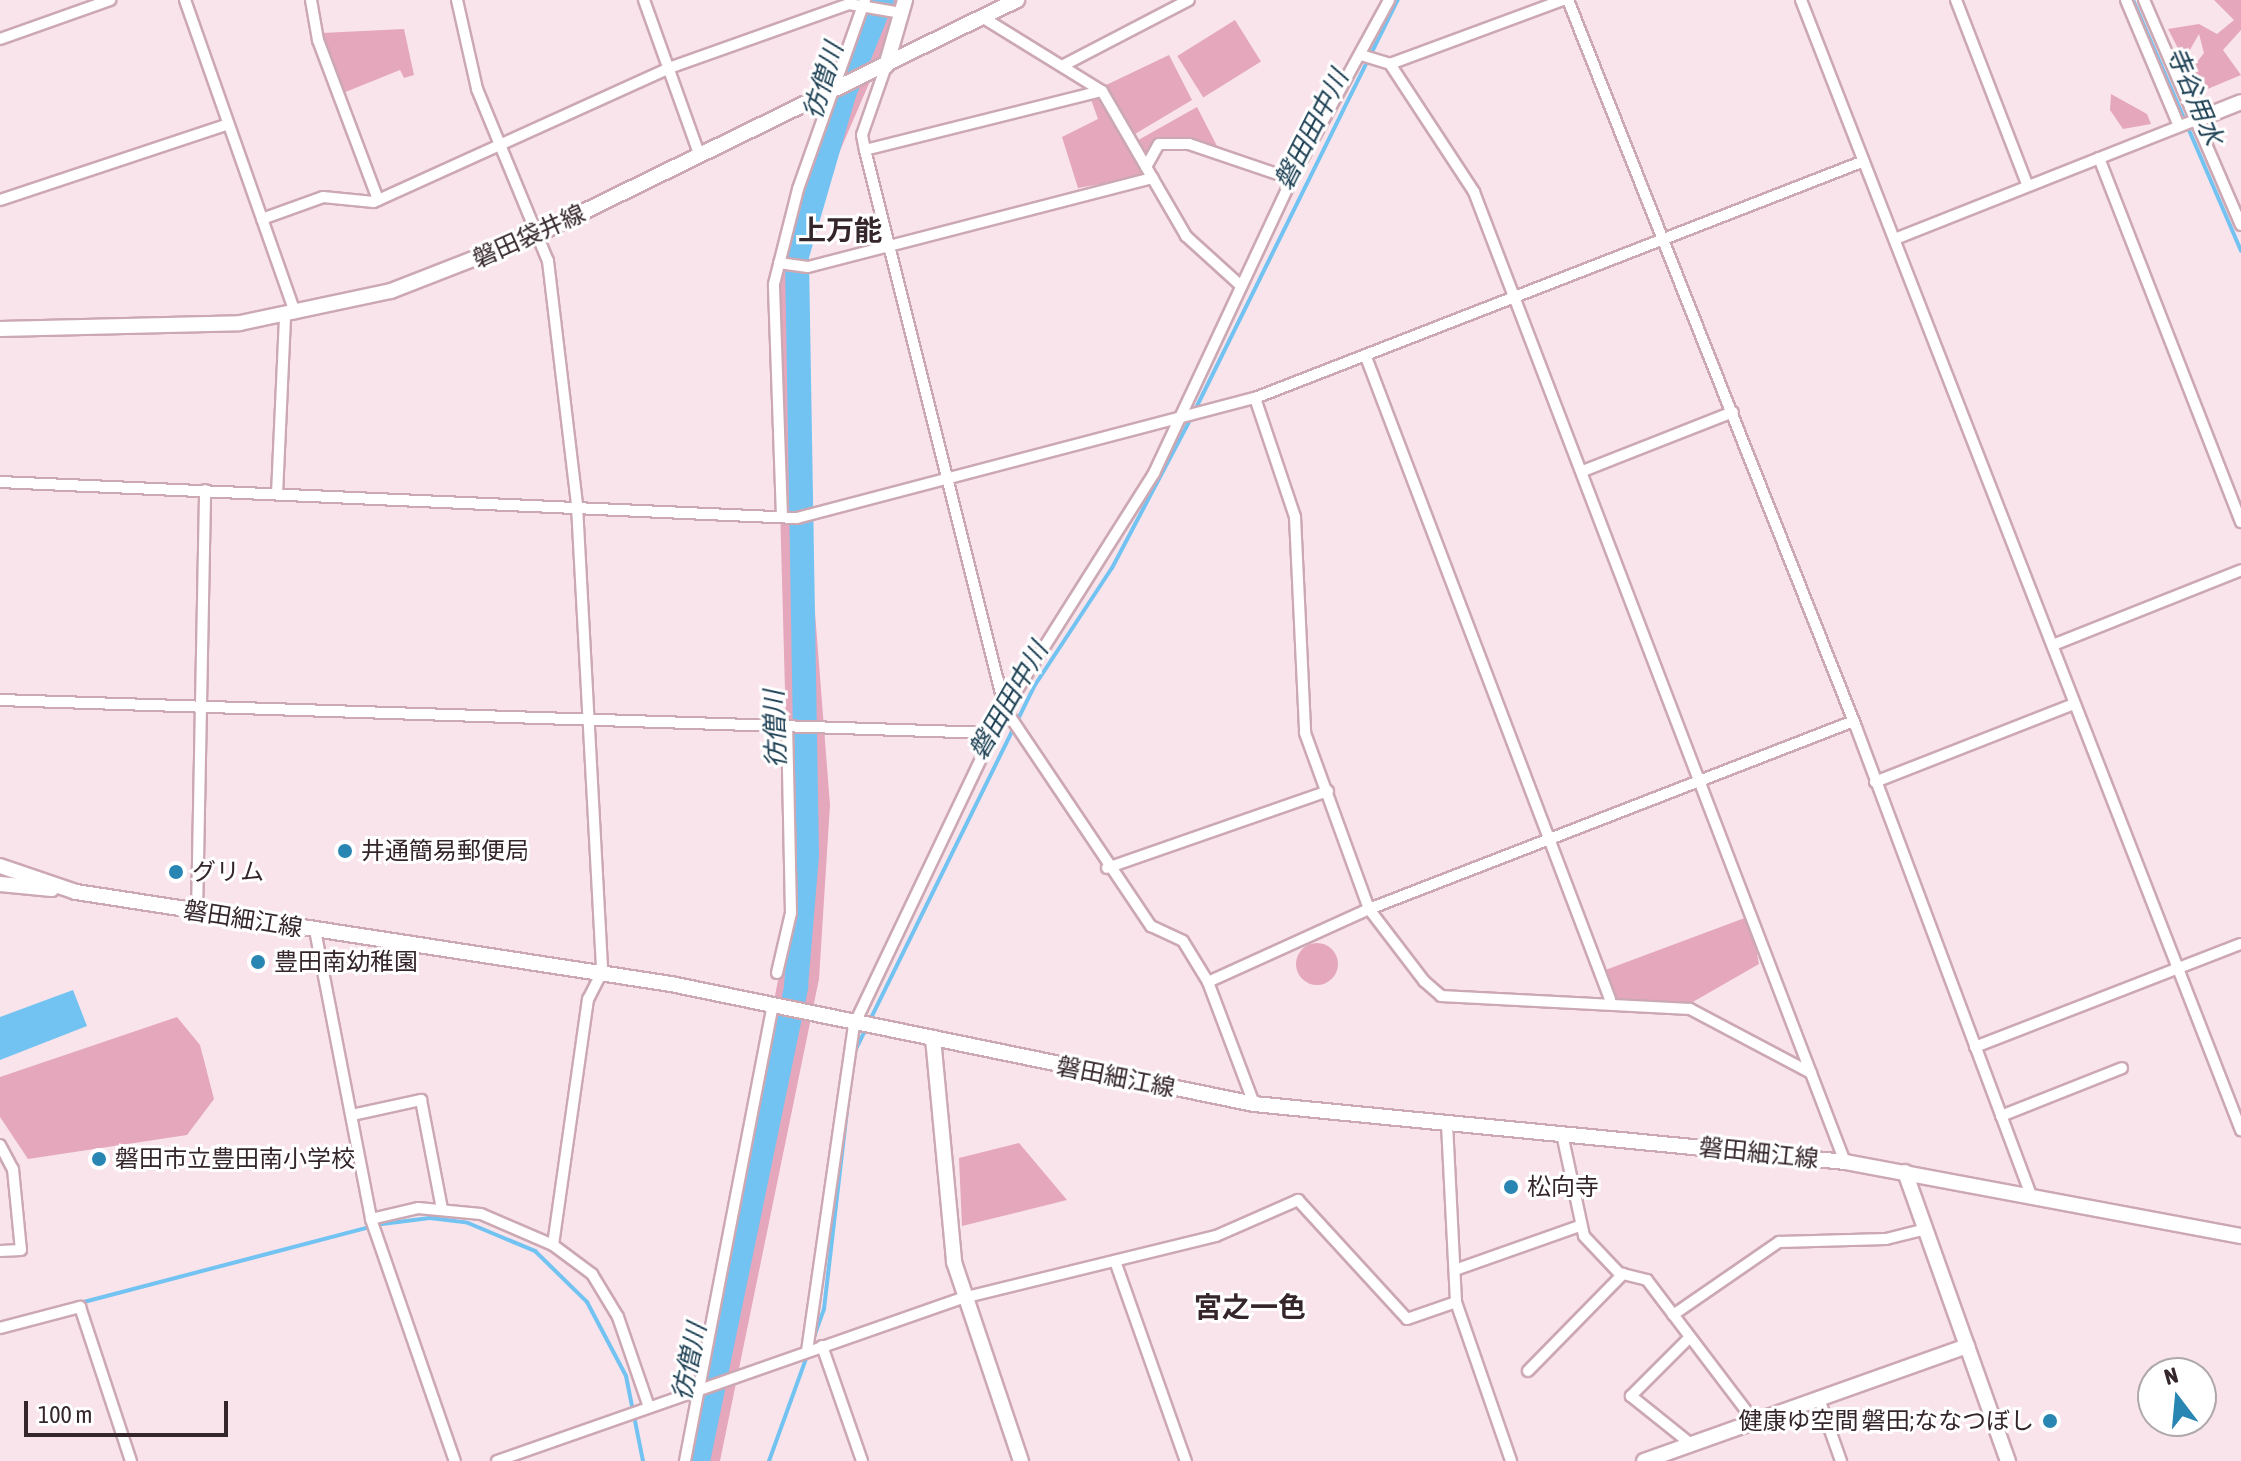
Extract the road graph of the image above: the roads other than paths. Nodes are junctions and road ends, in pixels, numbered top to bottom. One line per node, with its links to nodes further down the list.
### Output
1 (110, 0): 17 (street)
2 (185, 0): 27 (street)
3 (311, 0): 39 (street)
4 (457, 0): 29 (street)
5 (644, 0): 22 (street)
6 (1017, 0): 16 (main road, 磐田袋井線)
7 (1189, 0): 21 (street)
8 (1389, 0): 18 (street)
9 (1566, 0): 19 (street); 44 (street)
10 (1801, 0): 33 (street)
11 (1956, 0): 37 (street)
12 (2126, 0): 28 (street)
13 (2144, 0): 26 (street)
14 (865, 2): 15 (street); 22 (street); 23 (street)
15 (903, 7): 20 (main road)
16 (982, 17): 20 (main road, 磐田袋井線); 21 (street)
17 (0, 39)
18 (1361, 55): 19 (street); 36 (street)
19 (1390, 64): 48 (street)
20 (886, 66): 23 (main road, 磐田袋井線); 30 (street)
21 (1062, 66): 24 (street)
22 (669, 68): 29 (street); 31 (street)
23 (834, 90): 31 (main road, 磐田袋井線); 46 (street)
24 (1102, 91): 30 (street); 34 (street)
25 (2241, 102): 26 (main road)
26 (2196, 120): 28 (street); 41 (street)
27 (228, 124): 38 (street); 40 (street)
28 (2179, 126): 32 (street)
29 (497, 142): 39 (street); 42 (street)
30 (865, 150): 45 (street)
31 (699, 154): 42 (main road, 磐田袋井線)
32 (2099, 158): 37 (street); 62 (street)
33 (1864, 161): 43 (street); 44 (street)
34 (1146, 167): 35 (street); 36 (street)
35 (1153, 178): 45 (street); 47 (street)
36 (1292, 179): 47 (street)
37 (2027, 184): 43 (street)
38 (0, 200)
39 (378, 200): 40 (street)
40 (262, 219): 49 (street)
41 (2241, 225)
42 (540, 233): 49 (main road, 磐田袋井線); 60 (street)
43 (1895, 239): 64 (street)
44 (1663, 240): 48 (street); 53 (street)
45 (889, 245): 46 (street); 57 (street)
46 (779, 263): 61 (street)
47 (1240, 285): 54 (street)
48 (1516, 297): 51 (street); 55 (street)
49 (290, 314): 50 (main road, 磐田袋井線); 59 (street)
50 (0, 329)
51 (1366, 357): 52 (street); 76 (street)
52 (1255, 398): 54 (street); 75 (street)
53 (1733, 412): 55 (street); 69 (street)
54 (1177, 424): 57 (street); 67 (street)
55 (1583, 471): 73 (street)
56 (0, 482): 58 (street)
57 (949, 483): 61 (street); 67 (street)
58 (205, 490): 59 (street); 68 (street)
59 (277, 494): 60 (street)
60 (577, 506): 61 (street); 70 (street)
61 (782, 517)
62 (2241, 522)
63 (2241, 570): 64 (street)
64 (2053, 645): 66 (street)
65 (0, 700): 68 (street)
66 (2074, 704): 74 (street); 85 (street)
67 (1005, 709): 72 (street); 78 (street)
68 (202, 711): 70 (street); 82 (street)
69 (1854, 721): 73 (street); 74 (street)
70 (593, 725): 71 (street); 86 (street)
71 (787, 729): 72 (street); 87 (street)
72 (992, 733): 91 (street)
73 (1699, 782): 76 (street); 95 (street)
74 (1875, 782): 93 (street)
75 (1328, 791): 78 (street); 81 (street)
76 (1550, 838): 81 (street); 89 (street)
77 (0, 866): 80 (main road, 磐田細江線)
78 (1107, 868): 88 (street)
79 (0, 884): 80 (main road)
80 (76, 892): 82 (main road, 磐田細江線)
81 (1369, 909): 88 (street); 89 (street)
82 (197, 913): 83 (main road, 磐田細江線)
83 (315, 930): 86 (main road, 磐田細江線); 97 (street)
84 (2241, 944): 85 (street)
85 (2177, 969): 93 (street); 100 (street)
86 (602, 972): 90 (main road, 磐田細江線); 111 (street)
87 (777, 973)
88 (1208, 982): 96 (street)
89 (1610, 999): 95 (street)
90 (773, 1005): 91 (main road, 磐田細江線); 125 (street)
91 (854, 1025): 92 (main road, 磐田細江線); 123 (street)
92 (933, 1038): 96 (main road, 磐田細江線); 116 (main road)
93 (1975, 1047): 98 (street)
94 (2122, 1068): 98 (street)
95 (1811, 1073): 103 (street)
96 (1254, 1104): 99 (main road, 磐田細江線)
97 (352, 1115): 106 (street); 107 (street)
98 (2001, 1116): 105 (street)
99 (1447, 1124): 101 (main road, 磐田細江線); 114 (street)
100 (2241, 1130)
101 (1562, 1134): 103 (main road, 磐田細江線); 108 (street)
102 (0, 1145): 112 (street)
103 (1845, 1162): 104 (main road, 磐田細江線)
104 (1905, 1172): 105 (main road, 磐田細江線); 109 (main road)
105 (2031, 1194): 110 (main road, 磐田細江線)
106 (442, 1209): 107 (street); 111 (street)
107 (371, 1219): 131 (street)
108 (1579, 1226): 114 (street); 115 (street)
109 (1926, 1229): 118 (street); 122 (main road)
110 (2241, 1236)
111 (553, 1245): 127 (street)
112 (0, 1251)
113 (1115, 1261): 116 (street); 117 (street); 136 (street)
114 (1455, 1270): 117 (street)
115 (1623, 1274): 118 (street); 124 (street)
116 (963, 1298): 121 (street); 135 (main road)
117 (1456, 1302): 137 (street)
118 (1673, 1315): 120 (street)
119 (0, 1328): 130 (street)
120 (1688, 1339): 128 (street); 129 (street)
121 (822, 1346): 123 (street); 134 (street)
122 (1967, 1346): 126 (main road); 140 (main road)
123 (807, 1351): 125 (street)
124 (1528, 1371)
125 (700, 1389): 127 (street); 133 (street)
126 (1819, 1399): 128 (main road); 139 (street)
127 (649, 1407): 132 (street)
128 (1754, 1421): 129 (main road)
129 (1691, 1444): 138 (main road)
130 (131, 1461)
131 (455, 1461)
132 (497, 1461)
133 (685, 1461)
134 (862, 1461)
135 (1021, 1461)
136 (1186, 1461)
137 (1511, 1461)
138 (1644, 1461)
139 (1841, 1461)
140 (2008, 1461)

